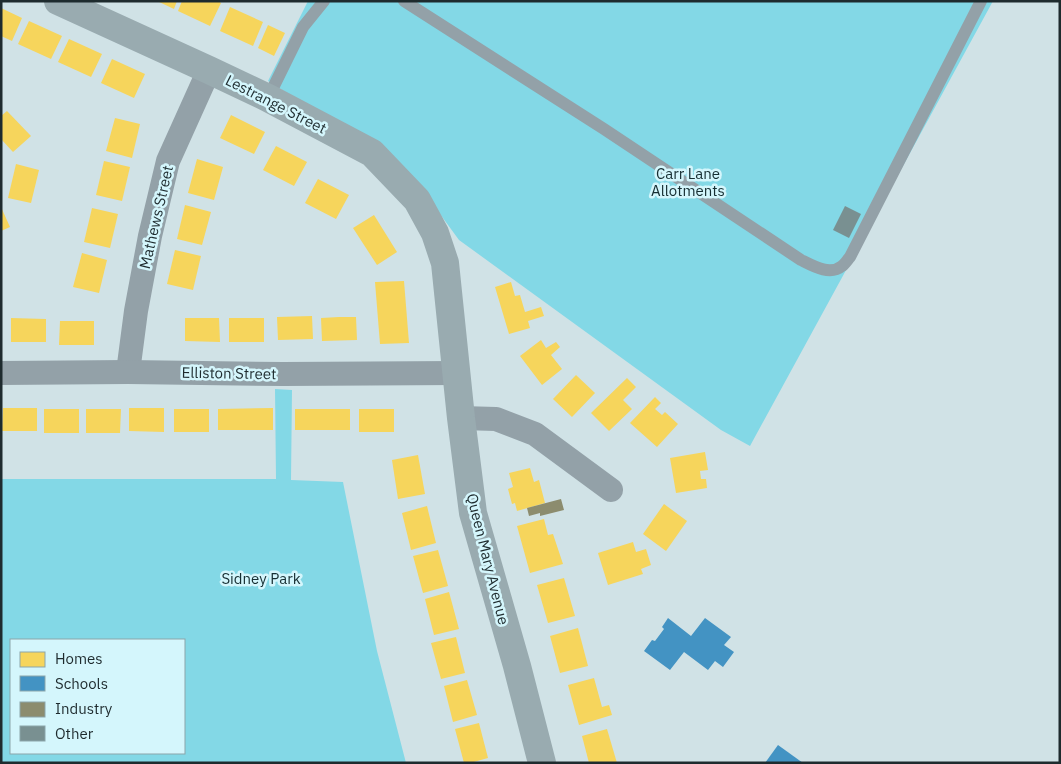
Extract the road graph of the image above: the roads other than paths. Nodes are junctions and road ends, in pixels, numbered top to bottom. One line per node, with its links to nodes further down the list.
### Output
1 (58, 1): 5 (street, Lestrange Street)
2 (324, 1): 6 (lane)
3 (404, 1): 4 (lane)
4 (981, 1)
5 (209, 70): 6 (street, Lestrange Street); 8 (street, Mathews Street)
6 (268, 98): 7 (street, Lestrange Street)
7 (445, 263): 10 (street, Queen Mary Avenue)
8 (128, 372): 9 (street, Elliston Street); 10 (street, Elliston Street)
9 (1, 373)
10 (457, 373): 11 (street, Queen Mary Avenue)
11 (461, 418): 12 (street); 13 (street, Queen Mary Avenue)
12 (611, 490)
13 (542, 763)

